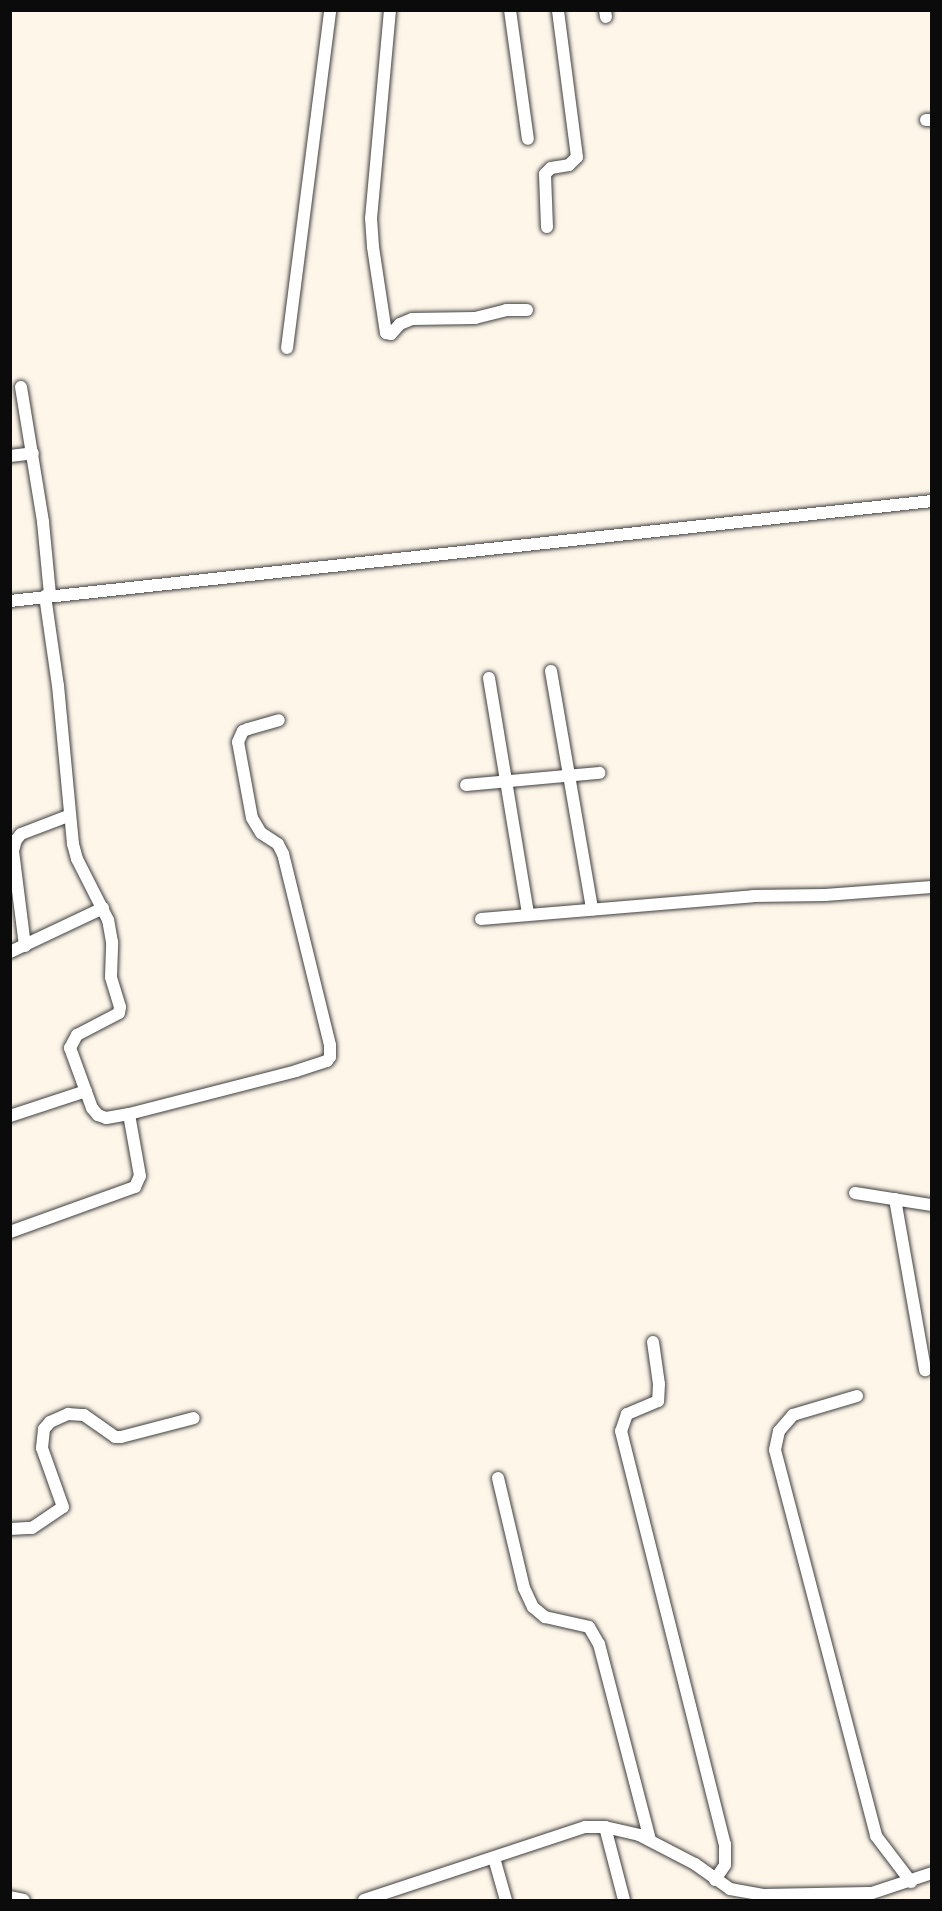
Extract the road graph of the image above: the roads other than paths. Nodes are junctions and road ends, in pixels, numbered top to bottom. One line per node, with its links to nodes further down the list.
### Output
1 (330, 10): 8 (street)
2 (390, 10): 7 (street)
3 (510, 10): 5 (street)
4 (558, 10): 6 (street)
5 (528, 139)
6 (547, 227)
7 (527, 310)
8 (286, 348)
9 (21, 387): 10 (street)
10 (33, 453): 11 (street); 13 (street)
11 (10, 456)
12 (932, 501): 13 (street)
13 (47, 595): 14 (street); 22 (street)
14 (10, 601)
15 (551, 671): 19 (street)
16 (489, 678): 20 (street)
17 (279, 720): 31 (street)
18 (599, 773): 19 (street)
19 (569, 776): 20 (street); 25 (street)
20 (506, 782): 21 (street); 26 (street)
21 (466, 785)
22 (68, 816): 24 (street); 28 (street)
23 (932, 887): 25 (street)
24 (103, 908): 28 (street); 30 (street)
25 (592, 909): 26 (street)
26 (528, 913): 27 (street)
27 (481, 919)
28 (25, 946): 29 (street)
29 (10, 952)
30 (86, 1090): 31 (street); 32 (street)
31 (129, 1114): 36 (street)
32 (10, 1116)
33 (855, 1192): 34 (street)
34 (895, 1199): 35 (street); 38 (street)
35 (932, 1205)
36 (10, 1232)
37 (652, 1342): 47 (street)
38 (925, 1370)
39 (857, 1396): 48 (street)
40 (194, 1418): 42 (street)
41 (498, 1478): 44 (street)
42 (10, 1529)
43 (605, 1827): 44 (street); 45 (street); 54 (street)
44 (650, 1840): 47 (street)
45 (494, 1858): 52 (street); 53 (street)
46 (932, 1873): 48 (street)
47 (715, 1880): 49 (street)
48 (911, 1882): 49 (street)
49 (892, 1895)
50 (10, 1897): 51 (street)
51 (24, 1900)
52 (364, 1900)
53 (506, 1900)
54 (624, 1900)

